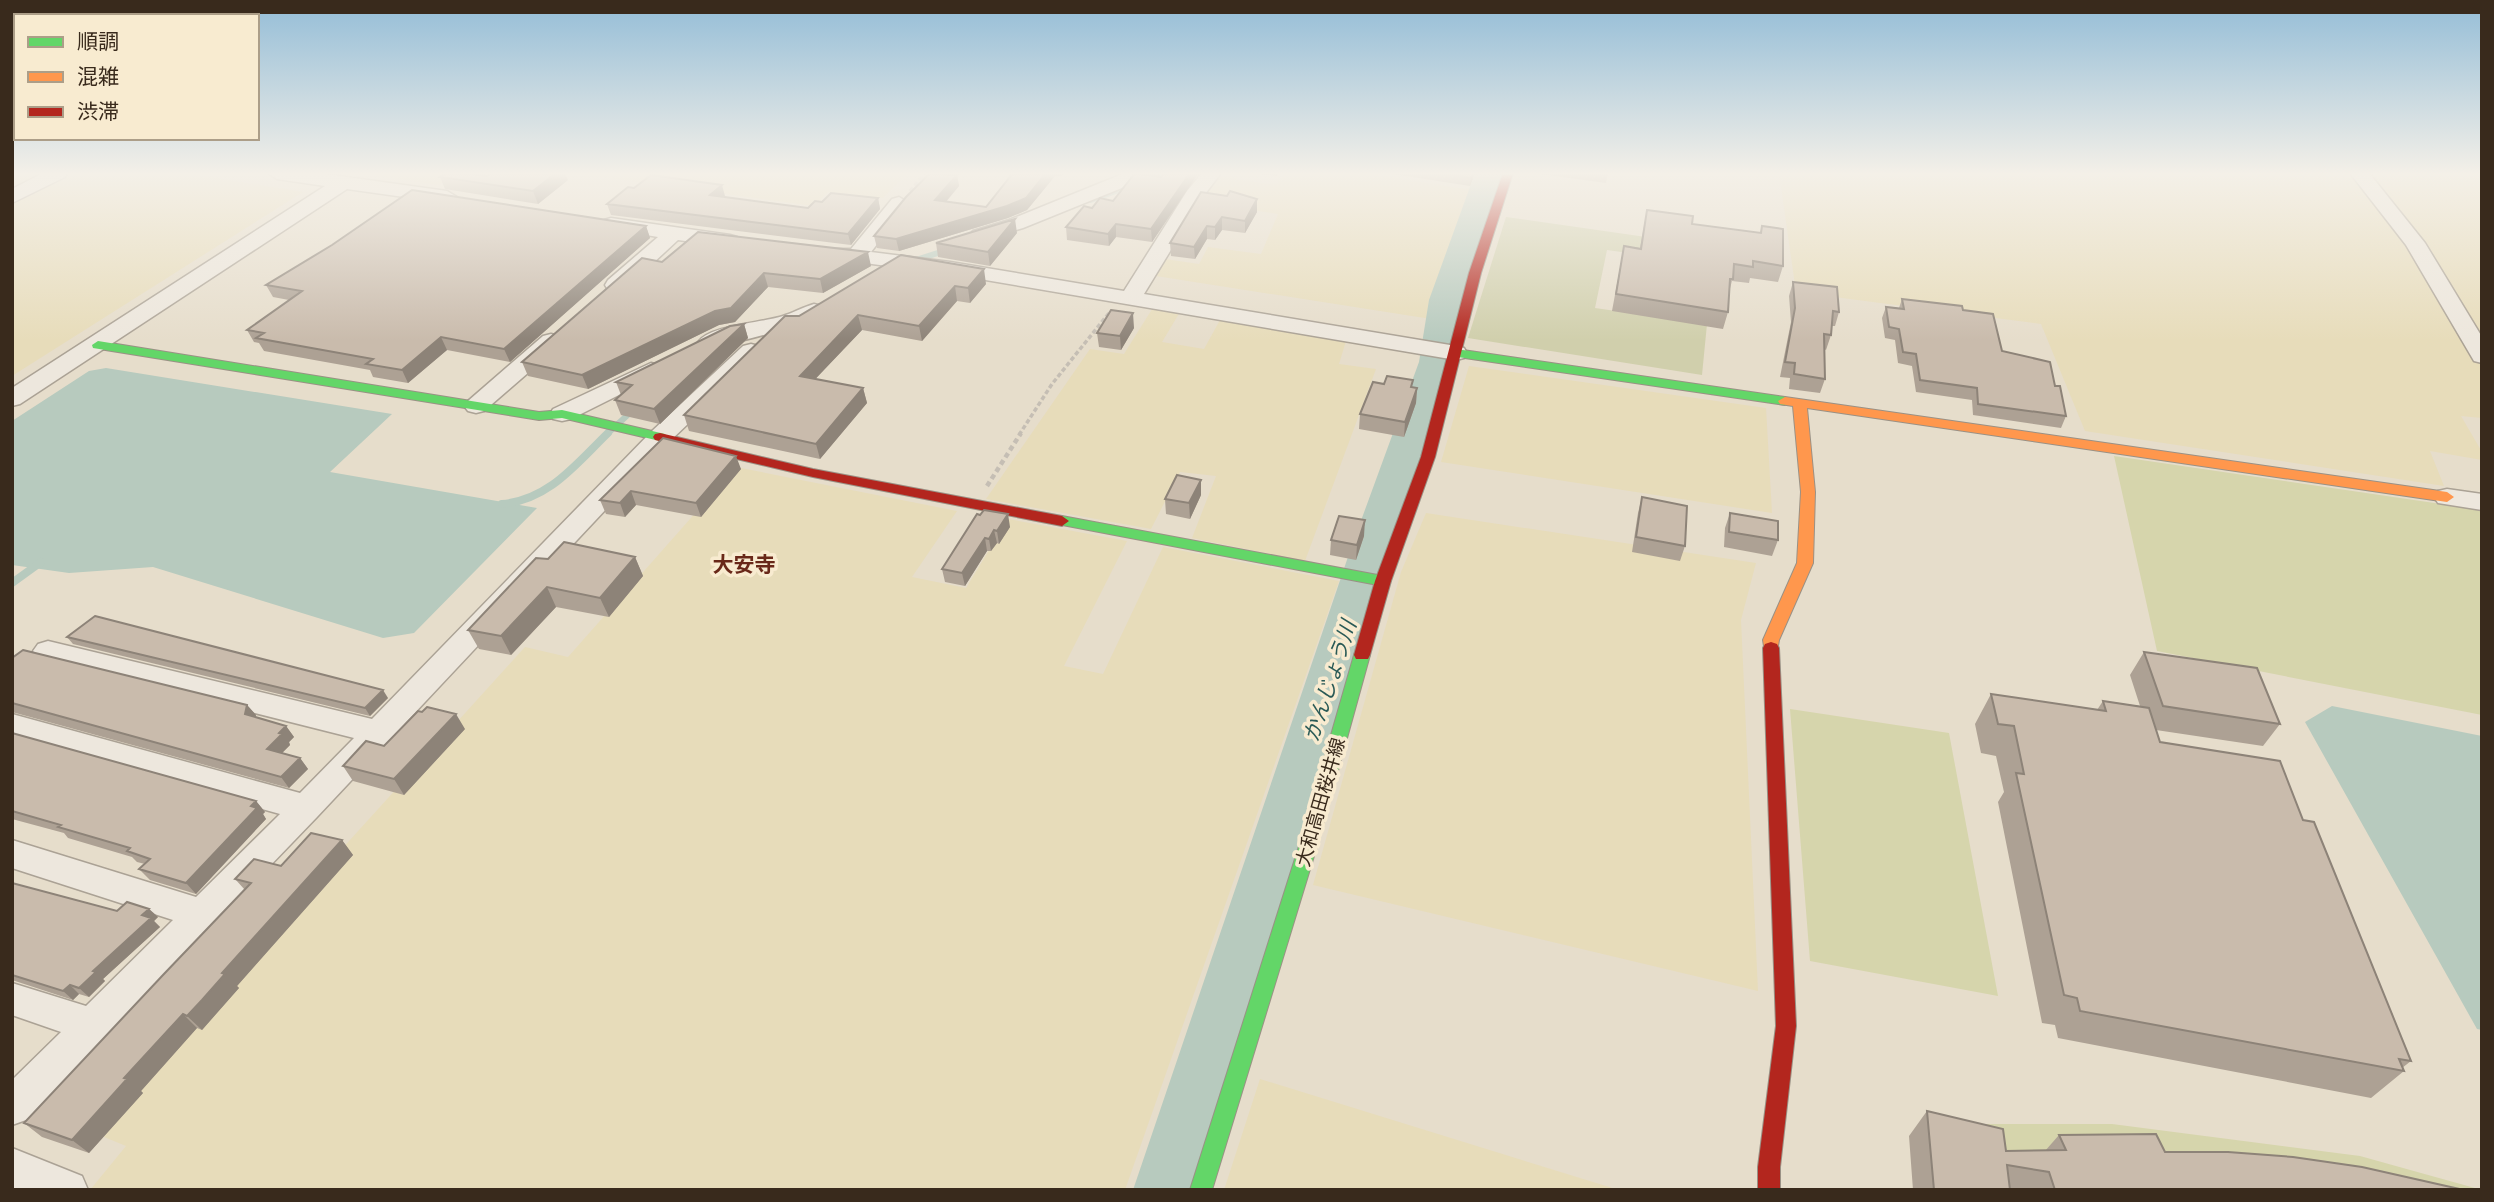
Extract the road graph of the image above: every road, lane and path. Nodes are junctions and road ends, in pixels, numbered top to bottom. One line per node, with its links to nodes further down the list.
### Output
1 (273, 229): 21 (street)
2 (645, 229): 8 (street)
3 (879, 229): 13 (street)
4 (1000, 229): 9 (street)
5 (1172, 229): 16 (street)
6 (1487, 229): 23 (street, 大和高田桜井線)
7 (2404, 229): 24 (street)
8 (674, 233): 10 (street); 17 (street)
9 (965, 240)
10 (753, 244)
11 (939, 248): 14 (street)
12 (818, 251): 13 (street)
13 (857, 256): 14 (street)
14 (900, 260): 15 (street); 16 (street)
15 (868, 277)
16 (1127, 296): 23 (street); 33 (path)
17 (601, 297)
18 (831, 300): 20 (street)
19 (570, 324): 28 (street)
20 (780, 324): 22 (street); 30 (street)
21 (98, 345): 26 (street); 28 (street)
22 (693, 350)
23 (1445, 351): 27 (street); 34 (street, 大和高田桜井線)
24 (2482, 356)
25 (669, 362): 29 (street)
26 (12, 399)
27 (1800, 404): 31 (street); 47 (street)
28 (476, 406): 29 (street)
29 (562, 414): 30 (street)
30 (661, 436): 33 (street); 37 (street)
31 (2448, 497): 32 (street)
32 (2482, 502)
33 (974, 506): 34 (street)
34 (1371, 579): 46 (street, 大和高田桜井線)
35 (48, 651): 37 (street)
36 (12, 726): 38 (street)
37 (378, 732): 38 (street)
38 (306, 808): 40 (street)
39 (12, 854): 40 (street)
40 (202, 914): 42 (street)
41 (12, 999): 42 (street)
42 (95, 1026): 43 (street)
43 (12, 1107)
44 (12, 1168): 45 (street)
45 (68, 1190)
46 (1201, 1190)
47 (1769, 1190)

